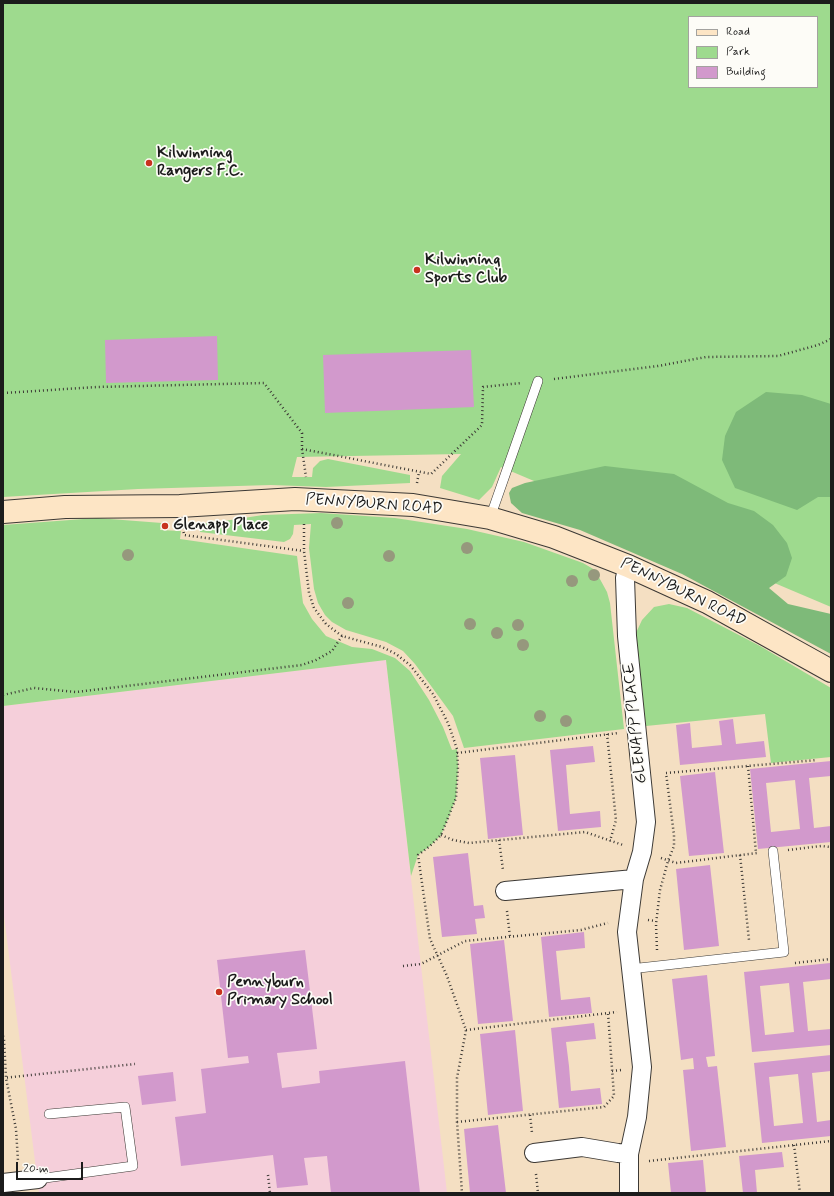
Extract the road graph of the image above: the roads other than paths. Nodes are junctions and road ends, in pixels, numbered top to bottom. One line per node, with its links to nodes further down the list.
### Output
1 (538, 381): 3 (lane)
2 (3, 512): 3 (street, PENNYBURN ROAD)
3 (490, 518): 4 (street, PENNYBURN ROAD)
4 (628, 566): 5 (street, PENNYBURN ROAD); 7 (street, GLENAPP PLACE)
5 (831, 671)
6 (773, 851): 9 (lane)
7 (634, 879): 8 (street); 9 (street, GLENAPP PLACE)
8 (505, 891)
9 (630, 969): 12 (street, GLENAPP PLACE)
10 (49, 1114): 13 (lane)
11 (534, 1152): 12 (street)
12 (629, 1158): 15 (street, GLENAPP PLACE)
13 (38, 1179): 14 (street)
14 (11, 1182)
15 (629, 1193)

